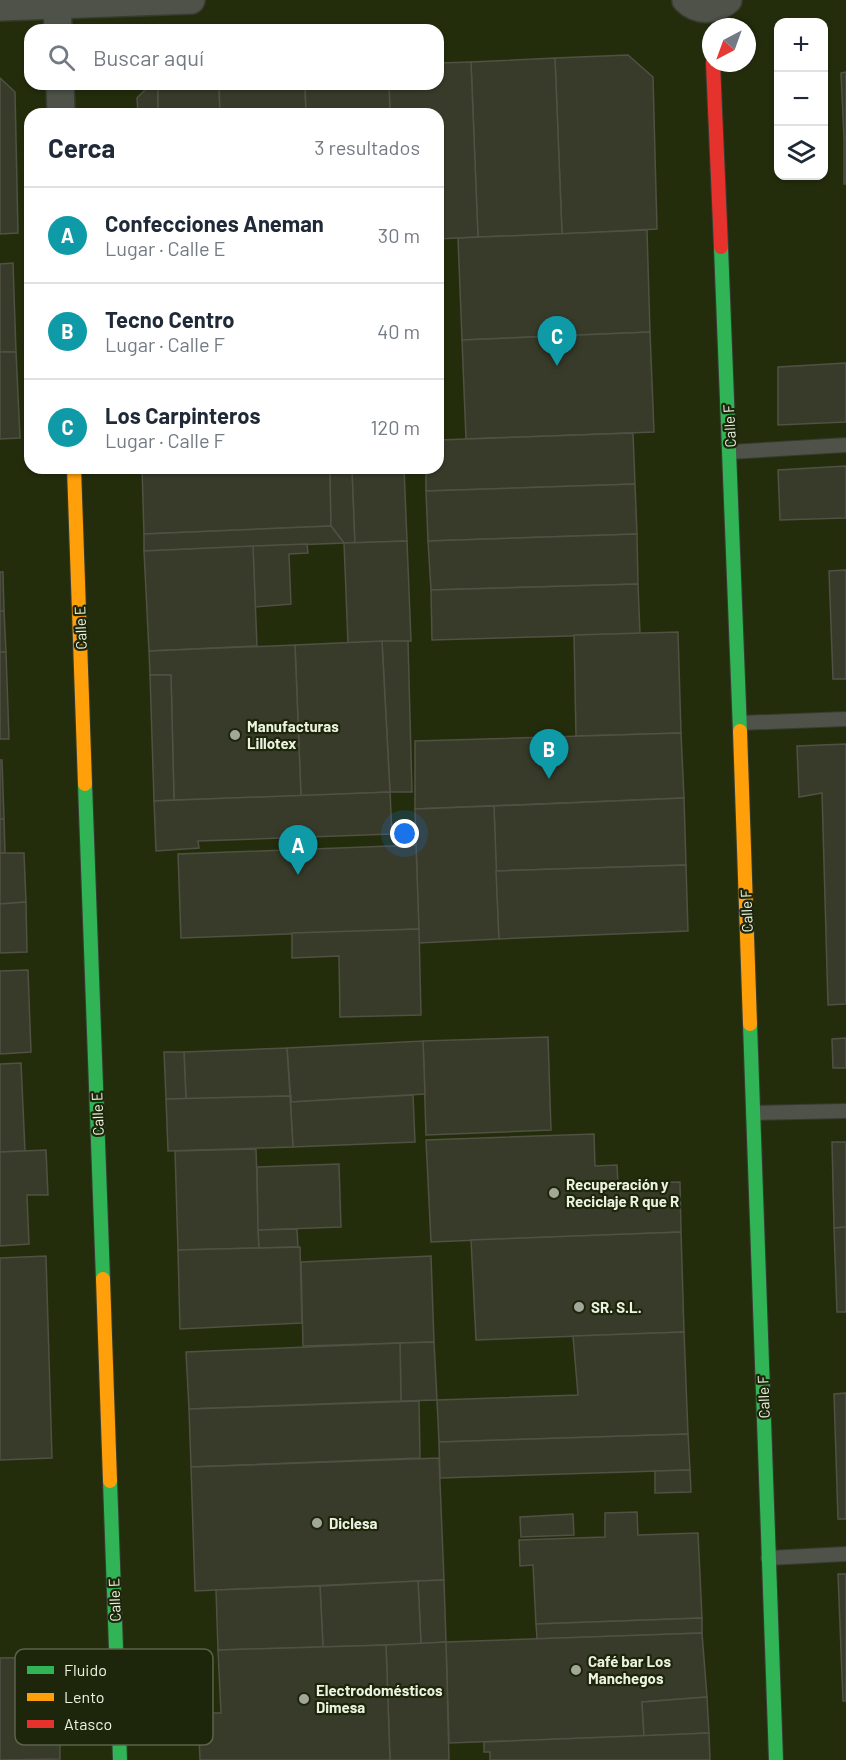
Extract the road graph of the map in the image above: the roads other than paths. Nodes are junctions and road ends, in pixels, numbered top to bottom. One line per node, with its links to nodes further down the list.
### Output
1 (191, 0): 3 (street)
2 (0, 7): 3 (street)
3 (58, 12)
4 (713, 72): 8 (street, Calle F)
5 (60, 90): 6 (street)
6 (61, 108)
7 (846, 445): 8 (lane)
8 (730, 452): 11 (street, Calle F)
9 (74, 474): 16 (street, Calle E)
10 (846, 719): 11 (lane)
11 (740, 723): 13 (street, Calle F)
12 (846, 1111): 13 (lane)
13 (753, 1113): 15 (street, Calle F)
14 (846, 1554): 15 (lane)
15 (768, 1558): 19 (street, Calle F)
16 (116, 1649)
17 (119, 1745): 18 (street, Calle E)
18 (120, 1760)
19 (776, 1760)

